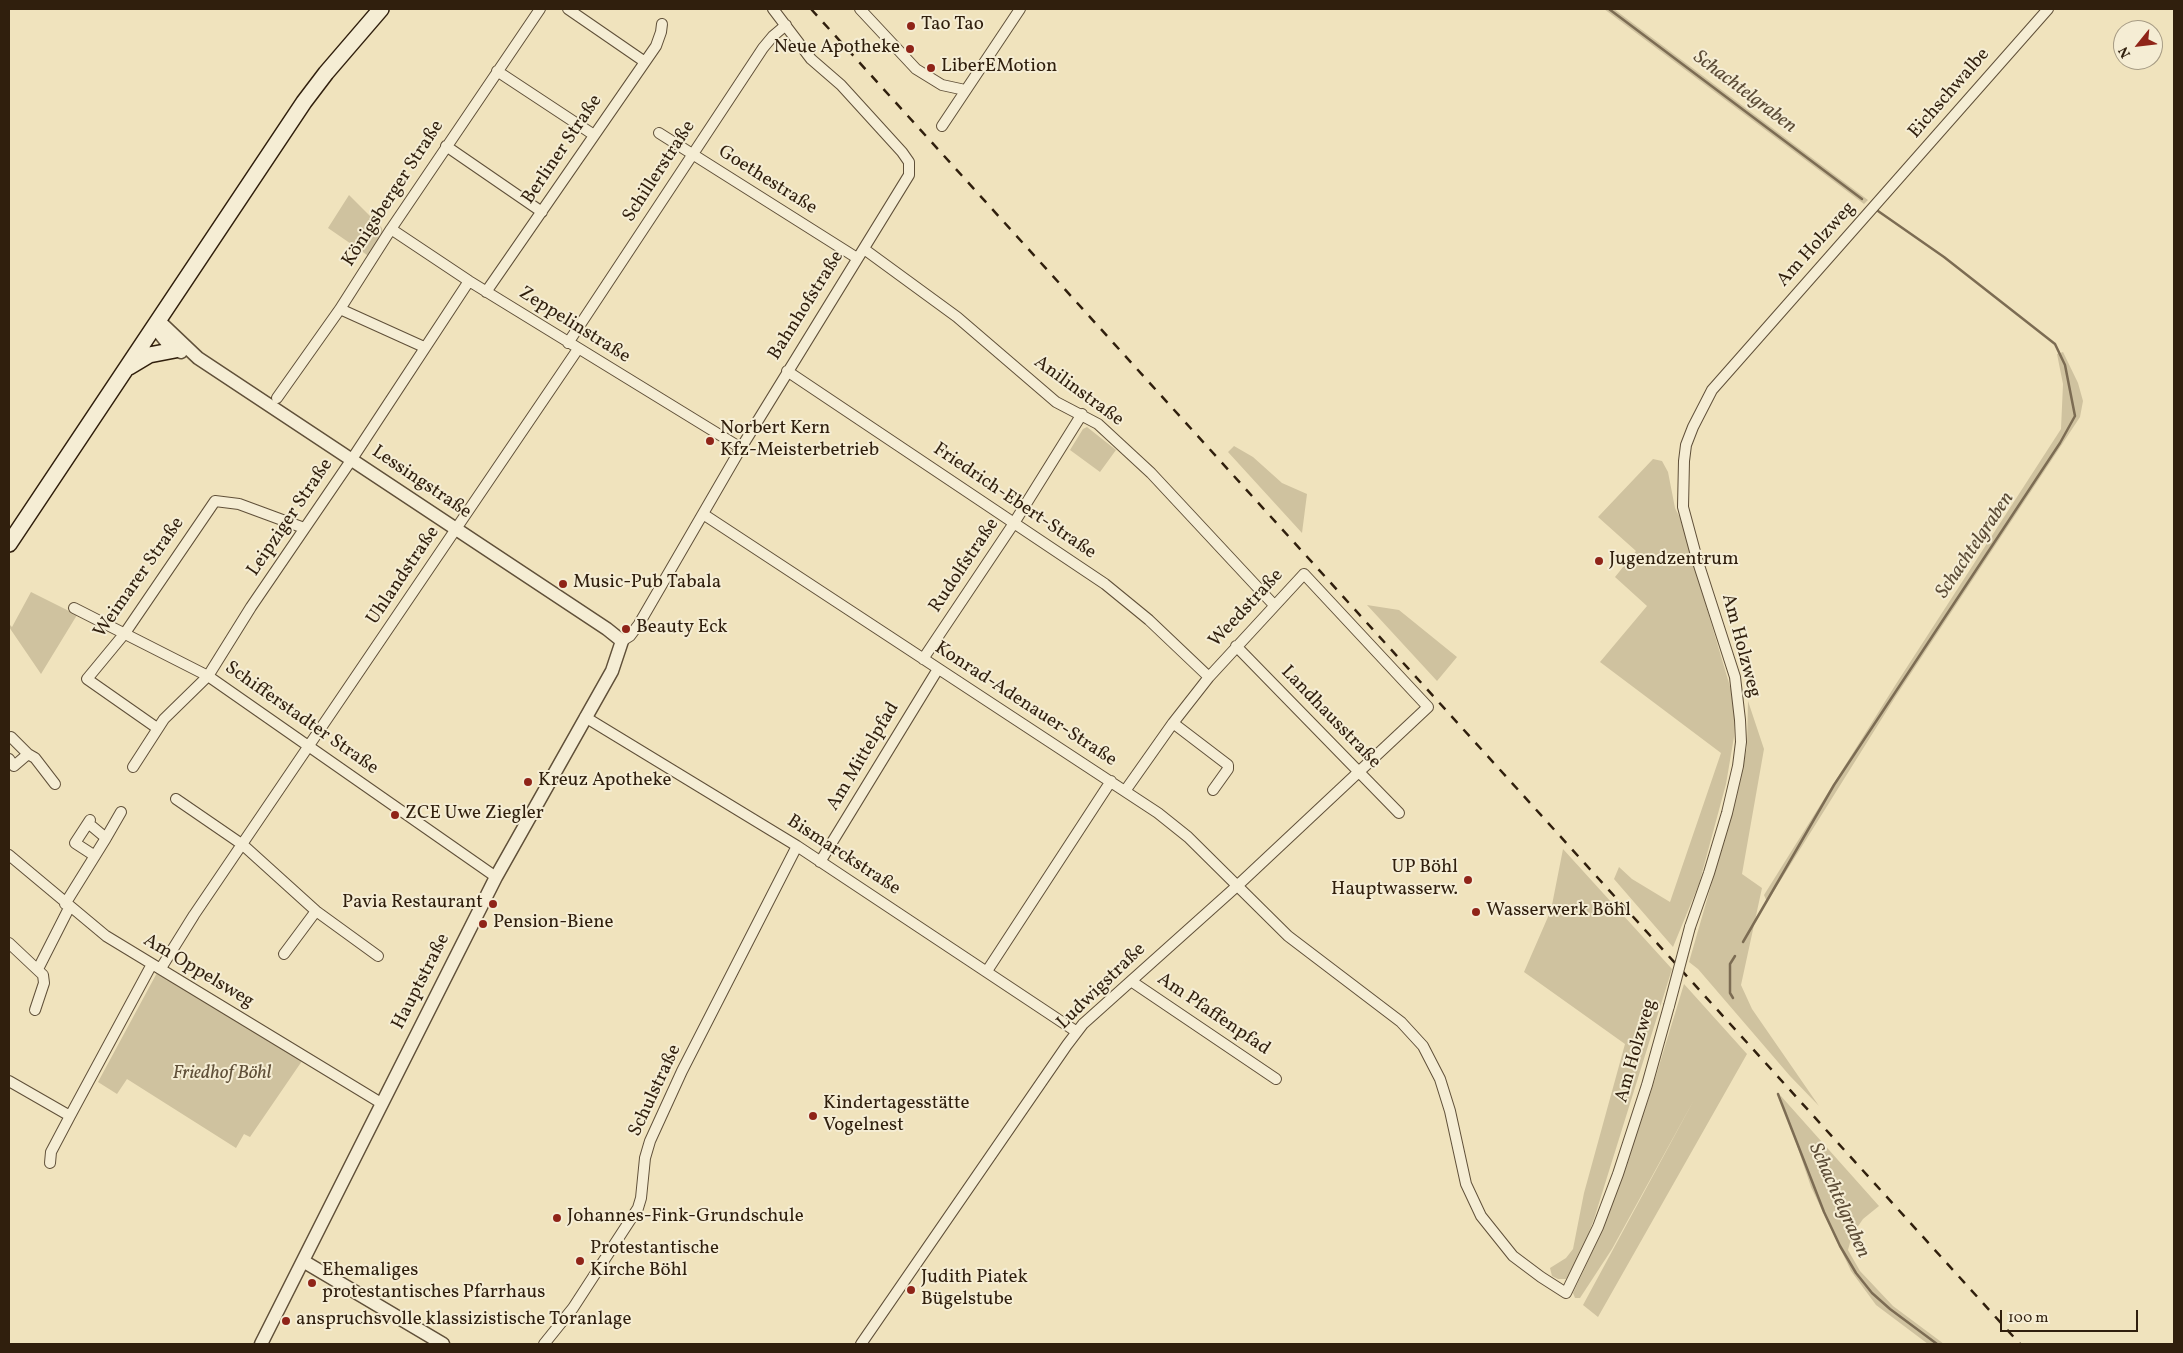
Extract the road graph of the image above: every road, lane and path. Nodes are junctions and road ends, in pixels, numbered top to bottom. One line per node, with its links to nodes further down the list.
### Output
1 (381, 9): 26 (main road)
2 (540, 9): 11 (street, Königsberger Straße)
3 (568, 9): 10 (street)
4 (773, 9): 9 (street, Bahnhofstraße)
5 (860, 9): 12 (street)
6 (1020, 9): 12 (street)
7 (2048, 9): 18 (street, Eichschwalbe)
8 (662, 24): 10 (street, Berliner Straße)
9 (786, 25): 17 (street, Schillerstraße); 21 (street, Bahnhofstraße)
10 (645, 62): 15 (street, Berliner Straße)
11 (497, 71): 15 (street); 16 (street, Königsberger Straße)
12 (965, 90): 13 (street)
13 (942, 126)
14 (659, 133): 17 (street, Goethestraße)
15 (594, 135): 19 (street, Berliner Straße)
16 (446, 146): 19 (street); 20 (street, Königsberger Straße)
17 (692, 155): 22 (street, Goethestraße); 27 (street, Schillerstraße)
18 (1879, 202): 94 (street, Am Holzweg, bridge)
19 (542, 212): 24 (street, Berliner Straße)
20 (391, 229): 23 (street, Zeppelinstraße); 25 (street, Königsberger Straße)
21 (864, 249): 22 (street, Bahnhofstraße); 35 (street, Anilinstraße)
22 (857, 258): 33 (street, Bahnhofstraße)
23 (469, 281): 24 (street, Zeppelinstraße); 28 (street, Leipziger Straße)
24 (486, 292): 27 (street, Zeppelinstraße)
25 (340, 308): 28 (street); 34 (street, Königsberger Straße)
26 (156, 323): 30 (street, Lessingstraße); 31 (street, Lessingstraße); 32 (main road)
27 (568, 343): 29 (street, Zeppelinstraße)
28 (424, 347): 37 (street, Leipziger Straße)
29 (578, 349): 36 (street, Zeppelinstraße); 41 (street, Uhlandstraße)
30 (175, 350): 31 (street, Lessingstraße); 32 (main road)
31 (198, 358): 37 (street, Lessingstraße)
32 (124, 371): 42 (main road)
33 (787, 371): 36 (street, Bahnhofstraße); 39 (street, Friedrich-Ebert-Straße)
34 (277, 398)
35 (1082, 414): 39 (street, Rudolfstraße); 43 (street, Anilinstraße)
36 (741, 448): 38 (street, Bahnhofstraße)
37 (352, 459): 40 (street, Leipziger Straße); 41 (street, Lessingstraße)
38 (702, 514): 46 (street, Bahnhofstraße); 48 (street, Konrad-Adenauer-Straße)
39 (1014, 523): 48 (street, Rudolfstraße); 51 (street, Friedrich-Ebert-Straße)
40 (304, 528): 45 (street, Weimarer Straße); 50 (street, Leipziger Straße)
41 (457, 529): 46 (street, Lessingstraße); 57 (street, Uhlandstraße)
42 (9, 544)
43 (1274, 605): 47 (street, Weedstraße); 52 (street, Weedstraße)
44 (74, 608): 45 (street, Schifferstadter Straße)
45 (125, 633): 50 (street, Schifferstadter Straße); 55 (street, Weimarer Straße)
46 (622, 641): 53 (street, Hauptstraße)
47 (1236, 646): 51 (street, Weedstraße); 61 (street, Landhausstraße)
48 (923, 659): 49 (street, Konrad-Adenauer-Straße)
49 (938, 669): 62 (street, Konrad-Adenauer-Straße); 74 (street, Am Mittelpfad)
50 (208, 676): 55 (street, Leipziger Straße); 57 (street, Schifferstadter Straße)
51 (1209, 677): 54 (street, Weedstraße)
52 (1428, 707): 61 (street, Ludwigstraße)
53 (585, 718): 71 (street, Bismarckstraße); 75 (street, Hauptstraße)
54 (1173, 723): 64 (street); 65 (street, Weedstraße)
55 (157, 728): 60 (street, Leipziger Straße)
56 (9, 736): 58 (street)
57 (309, 747): 70 (street, Uhlandstraße); 75 (street, Schifferstadter Straße)
58 (28, 754): 59 (street); 63 (street)
59 (9, 760)
60 (133, 767)
61 (1358, 772): 68 (street, Landhausstraße); 76 (street, Ludwigstraße)
62 (1111, 781): 65 (street, Konrad-Adenauer-Straße); 84 (street)
63 (55, 784)
64 (1213, 790)
65 (1125, 791): 76 (street, Konrad-Adenauer-Straße)
66 (176, 799): 70 (street)
67 (121, 812): 69 (street)
68 (1399, 813)
69 (106, 838): 73 (street); 73 (street)
70 (243, 845): 78 (street); 82 (street, Uhlandstraße)
71 (797, 846): 74 (street, Bismarckstraße); 97 (street, Schulstraße)
72 (9, 854): 77 (street, Am Oppelsweg)
73 (95, 856): 77 (street)
74 (820, 862): 84 (street, Bismarckstraße)
75 (496, 877): 90 (street, Hauptstraße)
76 (1237, 886): 85 (street, Ludwigstraße); 94 (street, Konrad-Adenauer-Straße)
77 (67, 906): 82 (street, Am Oppelsweg); 83 (street)
78 (316, 911): 80 (street); 81 (street)
79 (9, 943): 83 (street)
80 (284, 954)
81 (378, 956)
82 (156, 966): 90 (street, Am Oppelsweg); 91 (street, Uhlandstraße)
83 (38, 969): 86 (street)
84 (988, 971): 87 (street, Bismarckstraße)
85 (1131, 981): 87 (street, Ludwigstraße); 88 (street, Am Pfaffenpfad)
86 (35, 1010)
87 (1077, 1032): 98 (street, Ludwigstraße)
88 (1276, 1079)
89 (9, 1081): 91 (street)
90 (381, 1103): 93 (street, Hauptstraße)
91 (70, 1116): 92 (street, Uhlandstraße)
92 (50, 1163)
93 (303, 1261): 95 (street, Hauptstraße); 96 (street)
94 (1566, 1293)
95 (260, 1344)
96 (443, 1344)
97 (544, 1344)
98 (861, 1344)

